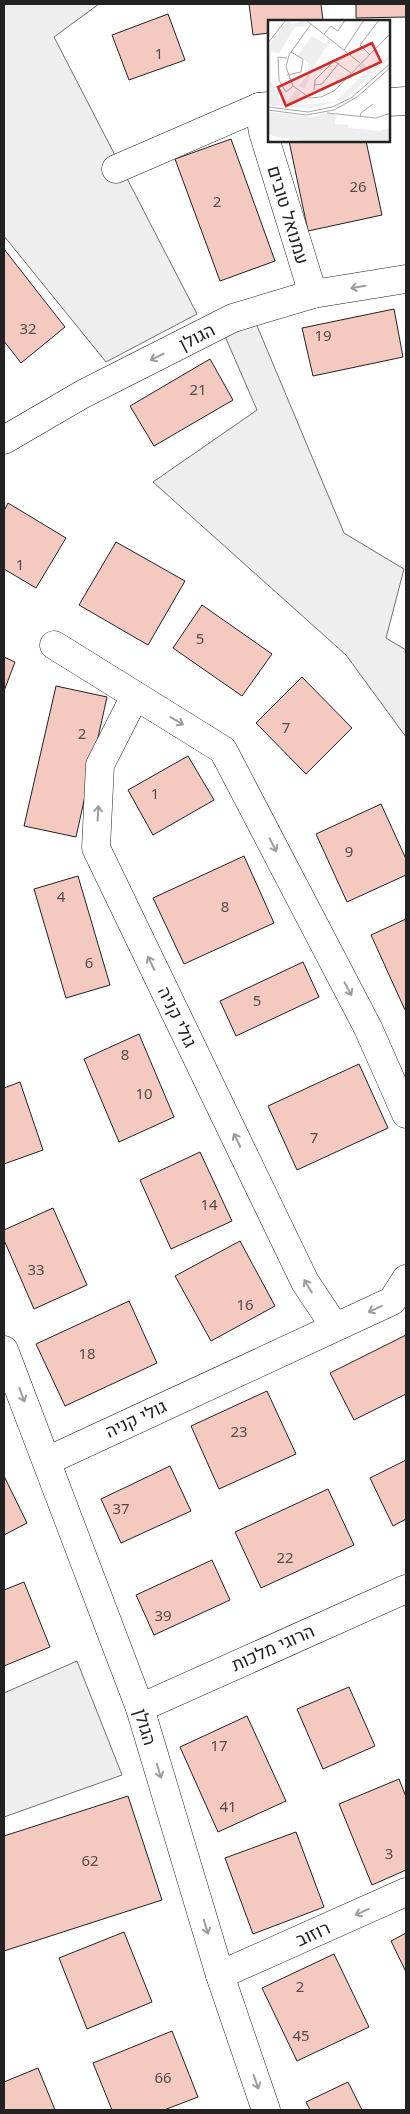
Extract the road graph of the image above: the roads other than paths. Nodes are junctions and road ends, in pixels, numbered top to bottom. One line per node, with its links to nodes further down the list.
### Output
1 (406, 101): 2 (street)
2 (390, 102)
3 (264, 106): 4 (street, עמנואל טובים); 6 (street, עמנואל טובים)
4 (116, 169)
5 (406, 279): 6 (street, הגולן, one-way to 6)
6 (313, 294): 7 (street, הגולן, one-way to 7)
7 (4, 440)
8 (54, 645): 9 (street)
9 (135, 696): 10 (street, one-way to 10); 12 (street, גולי קניה, one-way to 9)
10 (406, 1114)
11 (406, 1280): 12 (street, גולי קניה, one-way to 12)
12 (335, 1327): 14 (street, גולי קניה)
13 (4, 1350): 14 (street, הגולן, one-way to 14)
14 (47, 1461): 16 (street, הגולן)
15 (406, 1589): 16 (street, הרוגי מלכות)
16 (140, 1708): 18 (street, הגולן, one-way to 18)
17 (406, 1892): 18 (street, רוזוב, one-way to 18)
18 (220, 1975): 19 (street, הגולן, one-way to 19)
19 (266, 2110)

